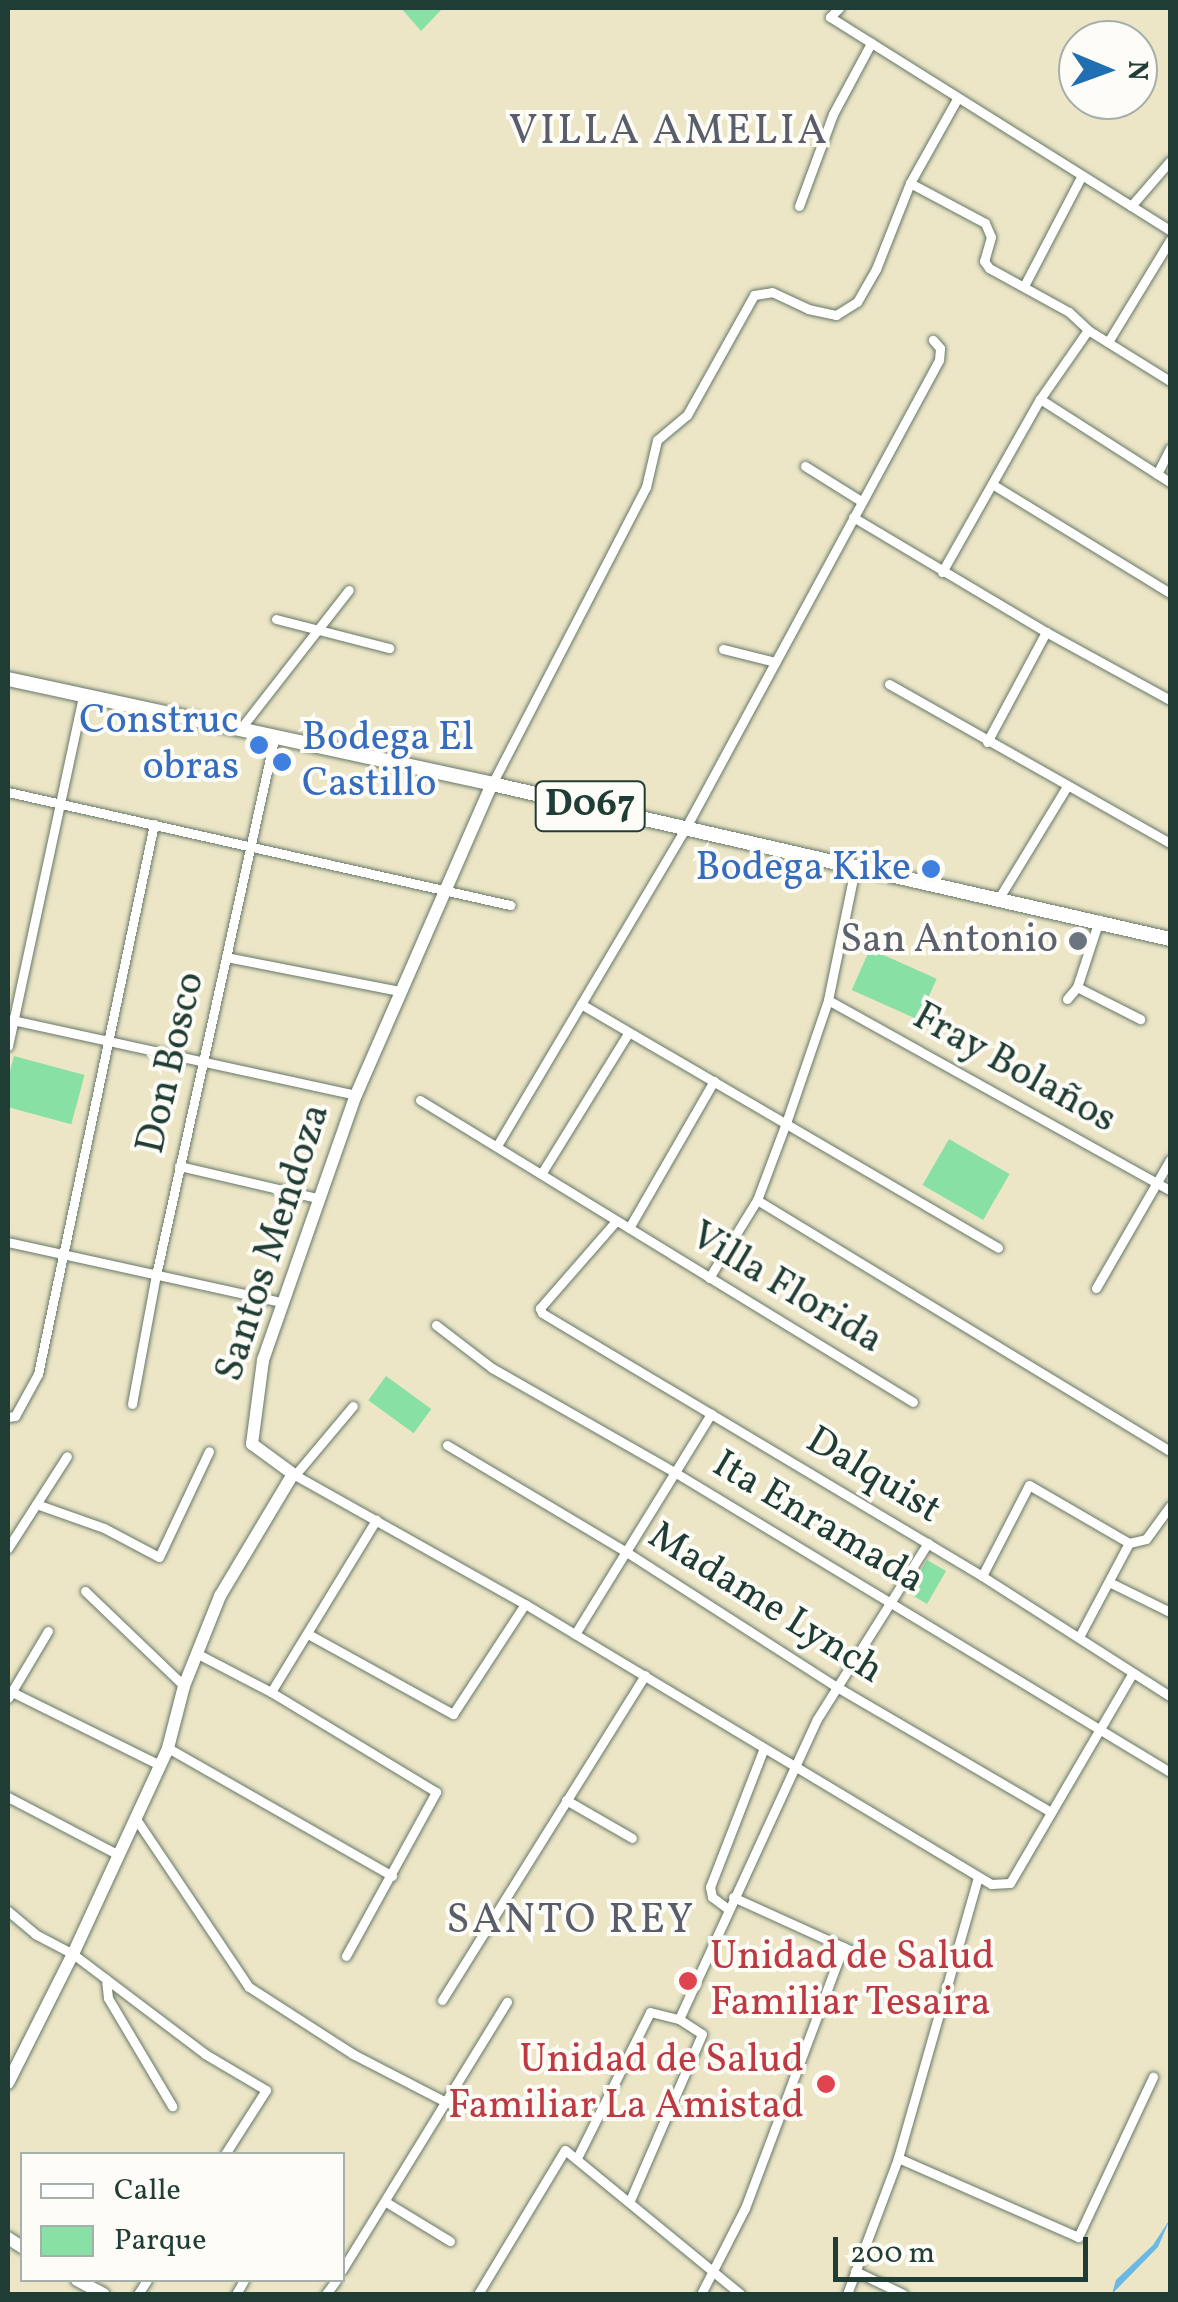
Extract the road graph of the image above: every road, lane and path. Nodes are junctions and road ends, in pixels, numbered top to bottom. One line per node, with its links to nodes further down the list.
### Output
1 (818, 8): 3 (street)
2 (839, 8): 3 (street)
3 (830, 17): 4 (street)
4 (871, 43): 5 (street); 9 (street)
5 (958, 97): 7 (street); 8 (street)
6 (1170, 161): 10 (street)
7 (1082, 175): 10 (street); 13 (street)
8 (910, 183): 13 (street); 42 (street)
9 (799, 206)
10 (1131, 206): 11 (street)
11 (1170, 230)
12 (1170, 240): 16 (street)
13 (1024, 286): 14 (street)
14 (1088, 330): 16 (street); 18 (street)
15 (932, 340): 24 (street)
16 (1108, 342): 17 (street)
17 (1170, 381)
18 (1040, 399): 21 (street); 23 (street)
19 (1170, 448): 21 (street)
20 (804, 466): 24 (street)
21 (1157, 474): 22 (street)
22 (1170, 482)
23 (992, 484): 26 (street); 28 (street)
24 (862, 501): 25 (street)
25 (853, 517): 26 (street); 34 (street)
26 (942, 572): 31 (street)
27 (349, 590): 30 (street)
28 (1170, 592)
29 (276, 619): 30 (street)
30 (318, 630): 32 (street); 39 (street)
31 (1046, 632): 38 (street); 41 (street)
32 (389, 648)
33 (723, 649): 34 (street)
34 (774, 662): 47 (street)
35 (8, 679): 37 (main road, D067)
36 (889, 684): 41 (street)
37 (83, 695): 39 (main road, D067); 45 (street)
38 (1170, 700)
39 (242, 728): 40 (main road, D067)
40 (274, 735): 42 (main road, D067); 48 (street, Don Bosco)
41 (987, 742): 43 (street)
42 (492, 784): 47 (main road, D067); 51 (street, Santos Mendoza)
43 (1067, 786): 49 (street); 52 (street)
44 (8, 792): 45 (street)
45 (60, 804): 46 (street); 63 (street)
46 (154, 824): 48 (street); 65 (street)
47 (685, 828): 50 (main road, D067); 61 (street)
48 (250, 843): 51 (street); 56 (street, Don Bosco)
49 (1170, 843)
50 (855, 868): 52 (main road, D067); 60 (street)
51 (445, 889): 53 (street); 58 (street, Santos Mendoza)
52 (998, 898): 54 (main road, D067)
53 (510, 904)
54 (1099, 920): 55 (main road, D067); 57 (street)
55 (1170, 939)
56 (226, 956): 58 (street); 67 (street, Don Bosco)
57 (1076, 987): 59 (street); 62 (street)
58 (399, 991): 69 (street, Santos Mendoza)
59 (1068, 999)
60 (828, 1000): 71 (street); 76 (street, Fray Bolaños)
61 (581, 1004): 64 (street); 72 (street)
62 (1140, 1018)
63 (10, 1019): 65 (street); 66 (street)
64 (629, 1032): 68 (street); 75 (street)
65 (106, 1040): 67 (street); 84 (street)
66 (8, 1046)
67 (202, 1061): 69 (street); 74 (street, Don Bosco)
68 (714, 1081): 71 (street); 81 (street)
69 (356, 1095): 78 (street, Santos Mendoza)
70 (420, 1100): 72 (street, Villa Florida)
71 (786, 1123): 79 (street); 83 (street)
72 (498, 1144): 75 (street, Villa Florida)
73 (1170, 1160): 76 (street)
74 (179, 1166): 78 (street); 85 (street, Don Bosco)
75 (544, 1172): 80 (street, Villa Florida)
76 (1158, 1184): 77 (street, Fray Bolaños); 87 (street)
77 (1170, 1190)
78 (317, 1198): 88 (street, Santos Mendoza)
79 (757, 1200): 86 (street); 96 (street)
80 (616, 1221): 81 (street, Villa Florida); 93 (street, Dalquist)
81 (629, 1228): 86 (street, Villa Florida)
82 (8, 1242): 84 (street)
83 (998, 1248)
84 (62, 1254): 85 (street); 94 (street)
85 (156, 1275): 88 (street); 91 (street, Don Bosco)
86 (708, 1278): 90 (street, Villa Florida)
87 (1096, 1288)
88 (280, 1302): 100 (street, Santos Mendoza)
89 (436, 1325): 99 (street, Ita Enramada)
90 (913, 1402)
91 (132, 1404)
92 (353, 1406): 100 (street)
93 (711, 1414): 99 (street); 105 (street, Dalquist)
94 (8, 1418)
95 (447, 1444): 107 (street, Madame Lynch)
96 (1170, 1450)
97 (209, 1451): 101 (street)
98 (66, 1456): 101 (street)
99 (676, 1473): 107 (street); 111 (street, Ita Enramada)
100 (294, 1475): 103 (street); 118 (street)
101 (39, 1504): 106 (street)
102 (1170, 1506): 104 (street)
103 (376, 1520): 112 (street); 115 (street)
104 (1130, 1542): 108 (street); 109 (street)
105 (928, 1544): 108 (street, Dalquist); 111 (street)
106 (8, 1548)
107 (628, 1552): 116 (street); 122 (street, Madame Lynch)
108 (982, 1576): 117 (street, Dalquist)
109 (1111, 1583): 113 (street); 117 (street)
110 (86, 1591): 121 (street)
111 (892, 1602): 122 (street); 126 (street, Ita Enramada)
112 (525, 1604): 115 (street); 116 (street)
113 (1170, 1612)
114 (48, 1631): 124 (street)
115 (308, 1634): 123 (street)
116 (575, 1634): 120 (street)
117 (1079, 1637): 119 (street, Dalquist)
118 (196, 1653): 121 (street); 123 (street)
119 (1132, 1674): 125 (street, Dalquist); 126 (street)
120 (645, 1676): 128 (street); 133 (street)
121 (184, 1686): 127 (street)
122 (837, 1687): 130 (street); 134 (street, Madame Lynch)
123 (272, 1692): 138 (street)
124 (9, 1694): 129 (street)
125 (1170, 1696)
126 (1102, 1731): 131 (street, Ita Enramada); 134 (street)
127 (168, 1748): 129 (street); 138 (street)
128 (764, 1748): 130 (street); 141 (street)
129 (160, 1765): 135 (street)
130 (793, 1766): 139 (street); 140 (street)
131 (1170, 1772)
132 (8, 1798): 137 (street)
133 (566, 1800): 136 (street); 148 (street)
134 (1051, 1812): 139 (street)
135 (136, 1819): 137 (street); 153 (street)
136 (632, 1838)
137 (119, 1855): 144 (street)
138 (392, 1876): 145 (street)
139 (978, 1877): 157 (street)
140 (732, 1897): 141 (street); 143 (street)
141 (728, 1909): 150 (street)
142 (8, 1911): 144 (street)
143 (842, 1947): 146 (street); 163 (street)
144 (73, 1954): 147 (street); 152 (street)
145 (346, 1956)
146 (876, 1962)
147 (106, 1978): 154 (street); 155 (street)
148 (442, 2000)
149 (507, 2002): 153 (street)
150 (680, 2019): 156 (street); 158 (street)
151 (1153, 2077): 157 (street)
152 (8, 2083)
153 (448, 2104): 159 (street)
154 (172, 2106)
155 (226, 2152)
156 (577, 2158): 158 (street); 164 (street)
157 (898, 2158): 162 (street)
158 (630, 2200): 163 (street)
159 (386, 2202): 160 (street); 161 (street)
160 (450, 2242)
161 (345, 2265)
162 (856, 2271): 167 (street); 168 (street)
163 (713, 2274): 165 (street); 166 (street)
164 (478, 2294)
165 (700, 2294)
166 (740, 2294)
167 (847, 2294)
168 (903, 2294)

